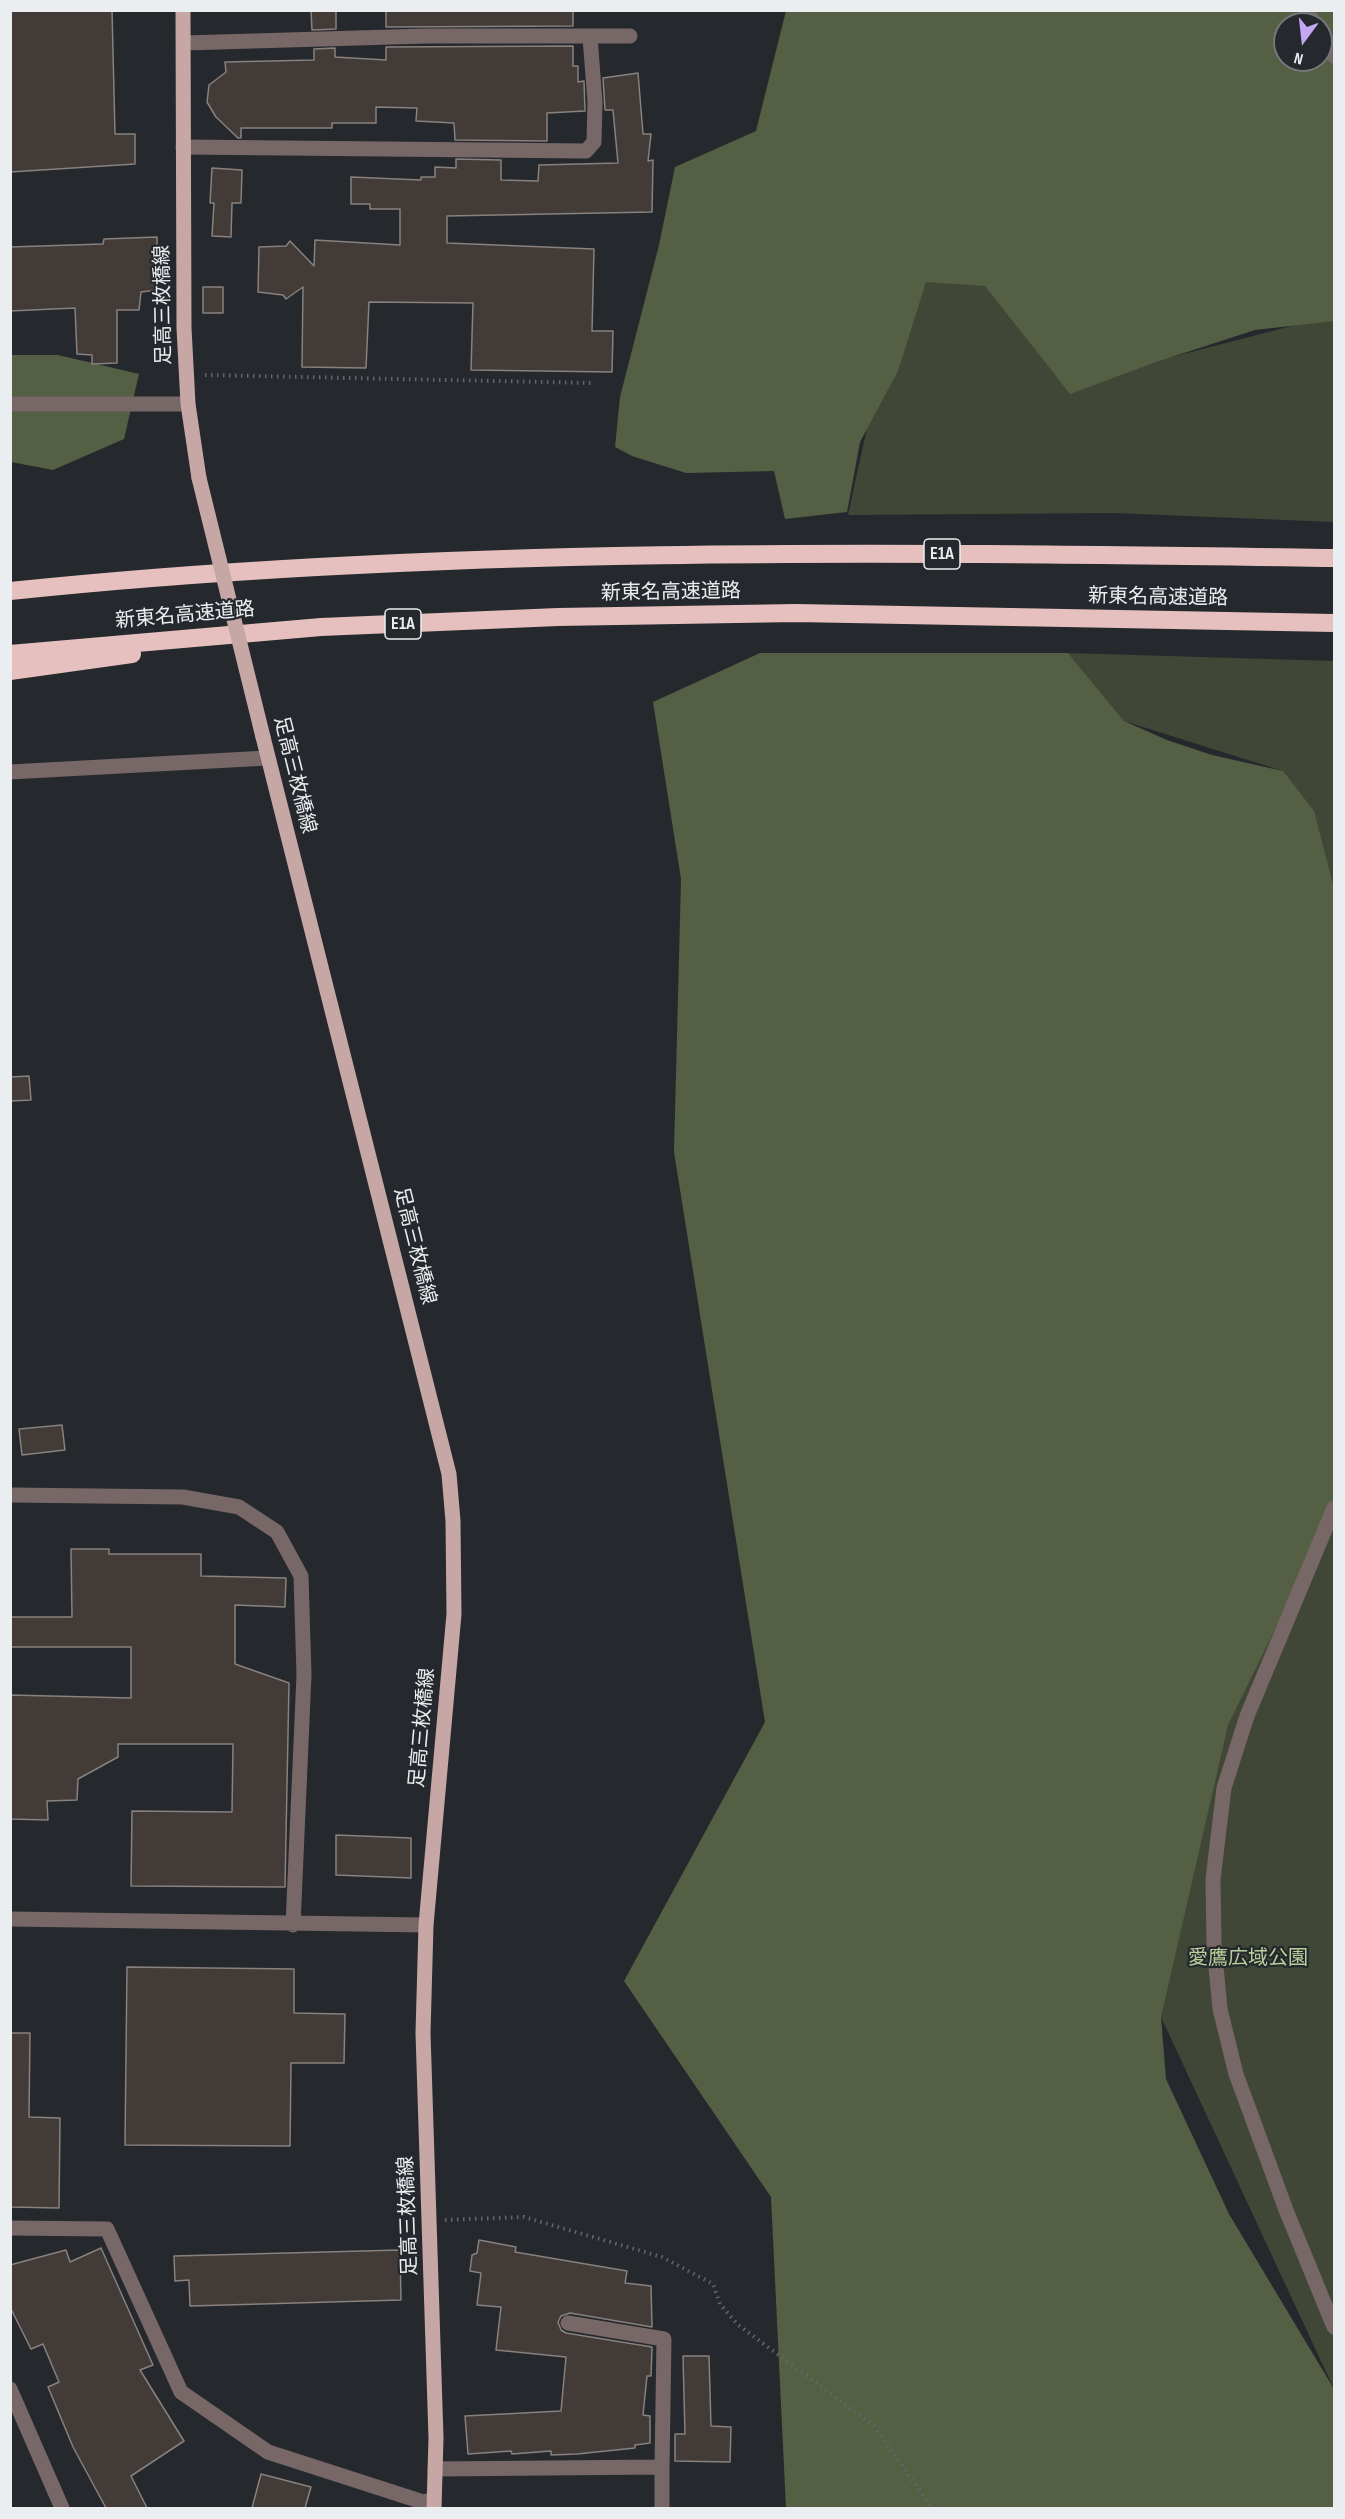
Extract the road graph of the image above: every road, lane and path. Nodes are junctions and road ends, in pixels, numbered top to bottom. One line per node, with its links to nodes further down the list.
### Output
1 (183, 10): 4 (main road, 足高三枚橋線)
2 (630, 36): 3 (street)
3 (590, 37): 4 (street); 5 (street)
4 (184, 43): 5 (main road, 足高三枚橋線)
5 (183, 147): 6 (main road, 足高三枚橋線)
6 (186, 374): 7 (path); 9 (main road, 足高三枚橋線)
7 (591, 383)
8 (10, 404): 9 (street)
9 (188, 404): 16 (main road, 足高三枚橋線, bridge)
10 (1335, 558): 11 (highway, 新東名高速道路 / E1A)
11 (10, 591)
12 (1335, 623): 13 (highway, 新東名高速道路 / E1A)
13 (321, 627): 14 (highway, 新東名高速道路 / E1A); 15 (highway)
14 (10, 654)
15 (10, 671)
16 (267, 758): 17 (street); 22 (main road, 足高三枚橋線)
17 (10, 772)
18 (10, 1495): 21 (street)
19 (1335, 1508): 26 (street)
20 (10, 1919): 21 (street)
21 (293, 1925): 22 (street)
22 (426, 1925): 23 (main road, 足高三枚橋線)
23 (431, 2221): 29 (main road, 足高三枚橋線); 33 (path)
24 (10, 2228): 30 (street)
25 (568, 2323): 28 (street)
26 (1335, 2327)
27 (10, 2389): 31 (street)
28 (662, 2467): 29 (street); 32 (street)
29 (435, 2469): 30 (main road, 足高三枚橋線)
30 (434, 2504)
31 (62, 2508)
32 (662, 2508)
33 (932, 2508)

